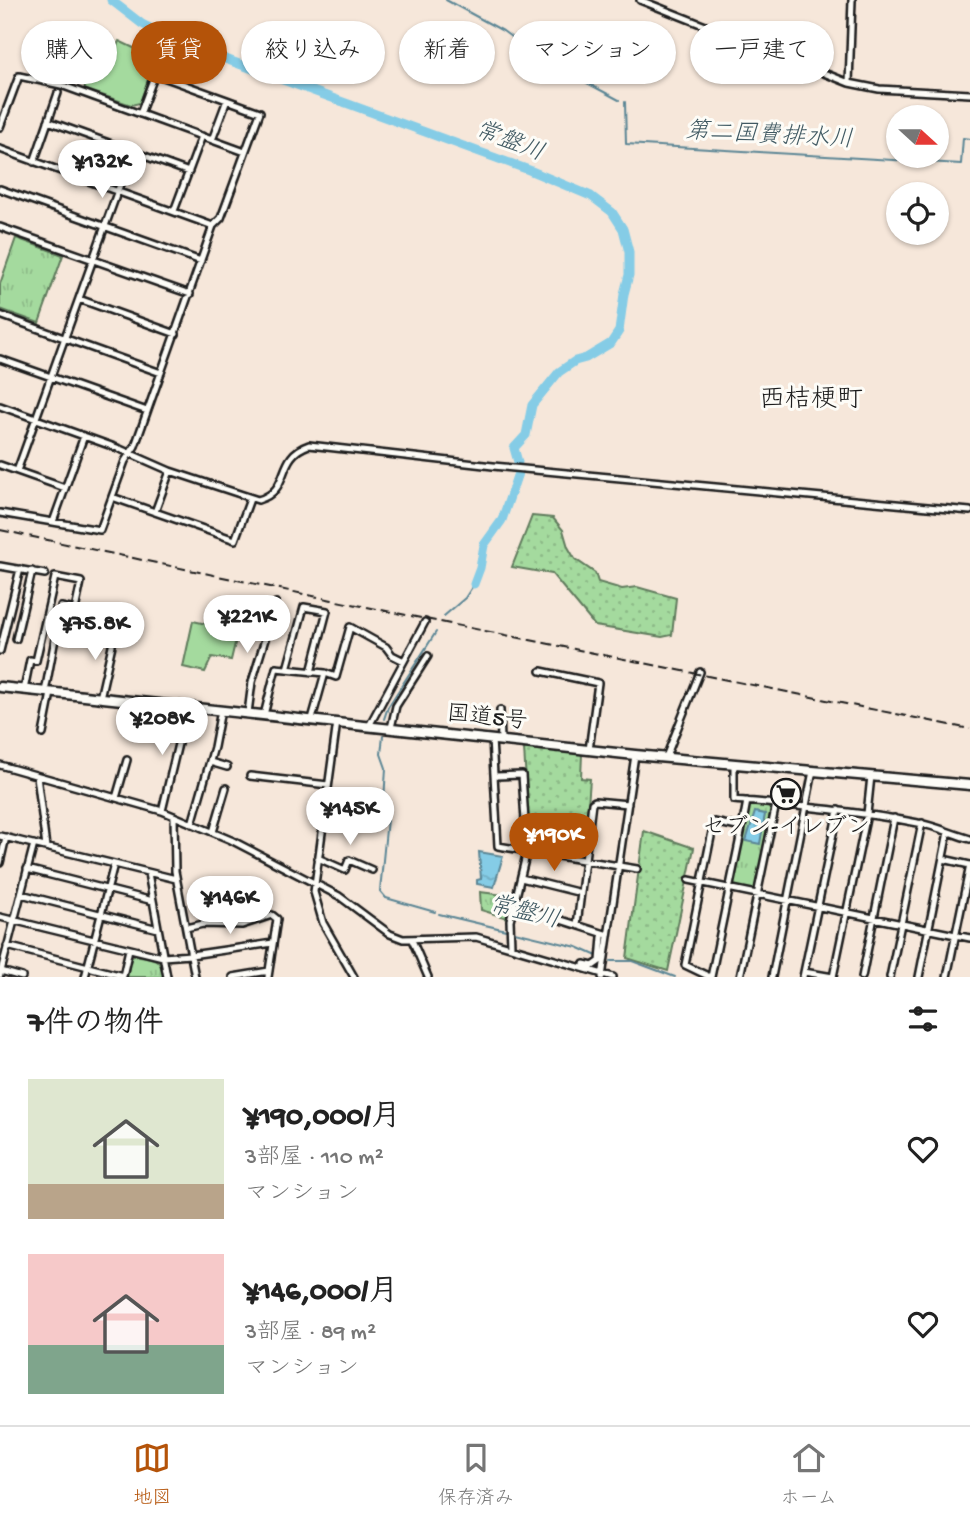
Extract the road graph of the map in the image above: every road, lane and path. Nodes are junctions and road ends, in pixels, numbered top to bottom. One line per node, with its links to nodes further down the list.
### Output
1 (640, 0): 3 (street)
2 (852, 0): 3 (street)
3 (849, 83): 5 (street)
4 (58, 93): 8 (street)
5 (970, 94)
6 (227, 100): 7 (street); 11 (street); 14 (street)
7 (140, 114): 9 (street); 10 (street)
8 (48, 121): 13 (street); 15 (street)
9 (0, 127)
10 (202, 136): 11 (street); 16 (street)
11 (212, 140): 14 (street)
12 (0, 149): 15 (street)
13 (132, 151): 16 (street); 18 (street)
14 (245, 152): 20 (street)
15 (34, 162): 18 (street)
16 (189, 172): 19 (street)
17 (0, 190): 22 (street)
18 (117, 191): 19 (street); 22 (street)
19 (174, 211): 20 (street)
20 (214, 226): 24 (street)
21 (0, 227): 23 (street)
22 (104, 227): 23 (street); 24 (street)
23 (93, 260): 25 (street); 26 (street)
24 (201, 261): 25 (street)
25 (190, 294): 28 (street)
26 (79, 299): 28 (street); 29 (street)
27 (0, 315): 29 (street)
28 (176, 334): 31 (street)
29 (64, 338): 31 (street); 32 (street)
30 (0, 359): 32 (street)
31 (161, 373): 34 (street)
32 (50, 377): 34 (street); 35 (street)
33 (0, 406): 35 (street)
34 (147, 411): 37 (street)
35 (35, 419): 36 (street); 39 (street)
36 (84, 436): 37 (street); 41 (street)
37 (131, 453): 40 (street); 42 (street)
38 (0, 465): 39 (street)
39 (17, 471): 41 (street)
40 (170, 471): 43 (street); 45 (street)
41 (65, 488): 47 (street)
42 (112, 497): 45 (street); 47 (street)
43 (250, 499): 44 (street); 45 (street)
44 (970, 511)
45 (155, 512)
46 (0, 513): 47 (street)
47 (54, 522)
48 (0, 566): 49 (street)
49 (20, 569): 50 (street); 56 (street)
50 (32, 571): 51 (street); 55 (street)
51 (45, 574)
52 (276, 603): 71 (street)
53 (425, 622): 58 (street)
54 (115, 632): 67 (street)
55 (16, 639)
56 (0, 648)
57 (428, 656): 76 (street)
58 (404, 661): 63 (street); 75 (street)
59 (287, 670): 61 (street); 61 (street); 72 (street)
60 (541, 671): 79 (street)
61 (311, 672): 63 (street)
62 (699, 672): 81 (street)
63 (325, 673): 73 (street)
64 (0, 687): 65 (highway, 国道5号)
65 (24, 690): 66 (highway, 国道5号); 66 (street)
66 (48, 692): 67 (highway, 国道5号); 77 (street)
67 (100, 698): 68 (highway, 国道5号)
68 (187, 706): 69 (highway, 国道5号); 101 (street)
69 (221, 710): 71 (highway, 国道5号); 83 (street)
70 (500, 710): 78 (street)
71 (248, 713): 72 (highway, 国道5号)
72 (264, 715): 73 (highway, 国道5号)
73 (312, 719): 74 (highway, 国道5号)
74 (337, 722): 75 (highway, 国道5号); 92 (street)
75 (369, 726): 76 (highway, 国道5号)
76 (391, 728): 78 (highway, 国道5号)
77 (43, 734)
78 (497, 739): 79 (highway, 国道5号); 90 (street)
79 (589, 750): 80 (highway, 国道5号)
80 (635, 755): 81 (highway, 国道5号); 97 (street)
81 (666, 757): 84 (highway, 国道5号)
82 (127, 760): 95 (street)
83 (210, 762): 86 (street); 106 (street)
84 (734, 764): 87 (highway, 国道5号); 96 (street)
85 (0, 765): 88 (street)
86 (227, 767)
87 (813, 771): 91 (highway, 国道5号); 99 (street)
88 (37, 776): 95 (street); 113 (street)
89 (250, 776): 92 (street)
90 (496, 776): 114 (street); 114 (street)
91 (871, 776): 93 (highway, 国道5号); 102 (street)
92 (328, 785): 115 (street)
93 (970, 785)
94 (226, 788): 108 (street)
95 (116, 798): 101 (street)
96 (747, 801): 98 (street); 107 (street)
97 (628, 804): 117 (street); 121 (street)
98 (776, 804): 99 (street); 135 (street)
99 (806, 806): 100 (street); 136 (street)
100 (838, 810): 102 (street); 139 (street)
101 (162, 811): 103 (street)
102 (867, 814): 104 (street); 140 (street)
103 (174, 816): 106 (street); 127 (street)
104 (894, 818): 105 (street); 143 (street)
105 (922, 823): 109 (street); 145 (street)
106 (192, 824): 108 (street)
107 (742, 828): 130 (street); 131 (street)
108 (213, 832): 129 (street)
109 (948, 832): 111 (street); 116 (street)
110 (3, 836): 112 (street); 118 (street)
111 (970, 839)
112 (34, 844): 113 (street); 122 (street)
113 (46, 847): 119 (street)
114 (527, 851): 117 (street); 126 (street)
115 (318, 858): 124 (street); 129 (street)
116 (943, 859): 120 (street); 149 (street)
117 (586, 861): 121 (street); 133 (street)
118 (0, 863)
119 (114, 864): 125 (street); 132 (street)
120 (970, 865): 150 (street)
121 (618, 866): 123 (street); 151 (street)
122 (27, 869): 132 (street); 134 (street)
123 (637, 869)
124 (372, 870)
125 (148, 873): 127 (street); 137 (street)
126 (521, 878): 133 (street); 138 (street)
127 (176, 879): 147 (street)
128 (689, 880): 130 (street)
129 (314, 882): 154 (street); 171 (street)
130 (702, 883): 131 (street); 174 (street)
131 (729, 888): 135 (street); 174 (street)
132 (107, 890): 137 (street); 141 (street)
133 (581, 893): 146 (street)
134 (21, 894): 141 (street); 144 (street)
135 (757, 894): 136 (street); 175 (street)
136 (787, 900): 139 (street); 176 (street)
137 (153, 901): 148 (street)
138 (514, 905): 146 (street); 156 (street)
139 (818, 906): 140 (street); 164 (street)
140 (846, 913): 143 (street); 177 (street)
141 (101, 915): 148 (street); 153 (street)
142 (0, 917): 144 (street)
143 (874, 918): 145 (street); 178 (street)
144 (14, 920): 153 (street); 157 (street)
145 (901, 923): 149 (street); 179 (street)
146 (577, 925): 151 (street)
147 (186, 928): 155 (street); 159 (street)
148 (158, 929): 160 (street)
149 (929, 929): 150 (street); 180 (street)
150 (956, 934): 152 (street); 181 (street)
151 (605, 936): 156 (street); 165 (street)
152 (970, 938)
153 (94, 940): 158 (street); 161 (street)
154 (412, 940): 156 (street); 172 (street)
155 (273, 943): 159 (street); 163 (street)
156 (511, 944): 165 (street)
157 (7, 946): 161 (street); 162 (street)
158 (129, 949): 160 (street); 161 (street)
159 (191, 955): 160 (street); 169 (street)
160 (163, 957): 168 (street)
161 (88, 967): 167 (street)
162 (0, 973): 166 (street)
163 (268, 974): 170 (street)
164 (804, 974): 177 (street)
165 (602, 975): 173 (street)
166 (22, 977)
167 (85, 977)
168 (167, 977)
169 (195, 977)
170 (233, 977)
171 (354, 977)
172 (428, 977)
173 (613, 977)
174 (710, 977)
175 (740, 977)
176 (772, 977)
177 (833, 977)
178 (862, 977)
179 (890, 977)
180 (919, 977)
181 (947, 977)

